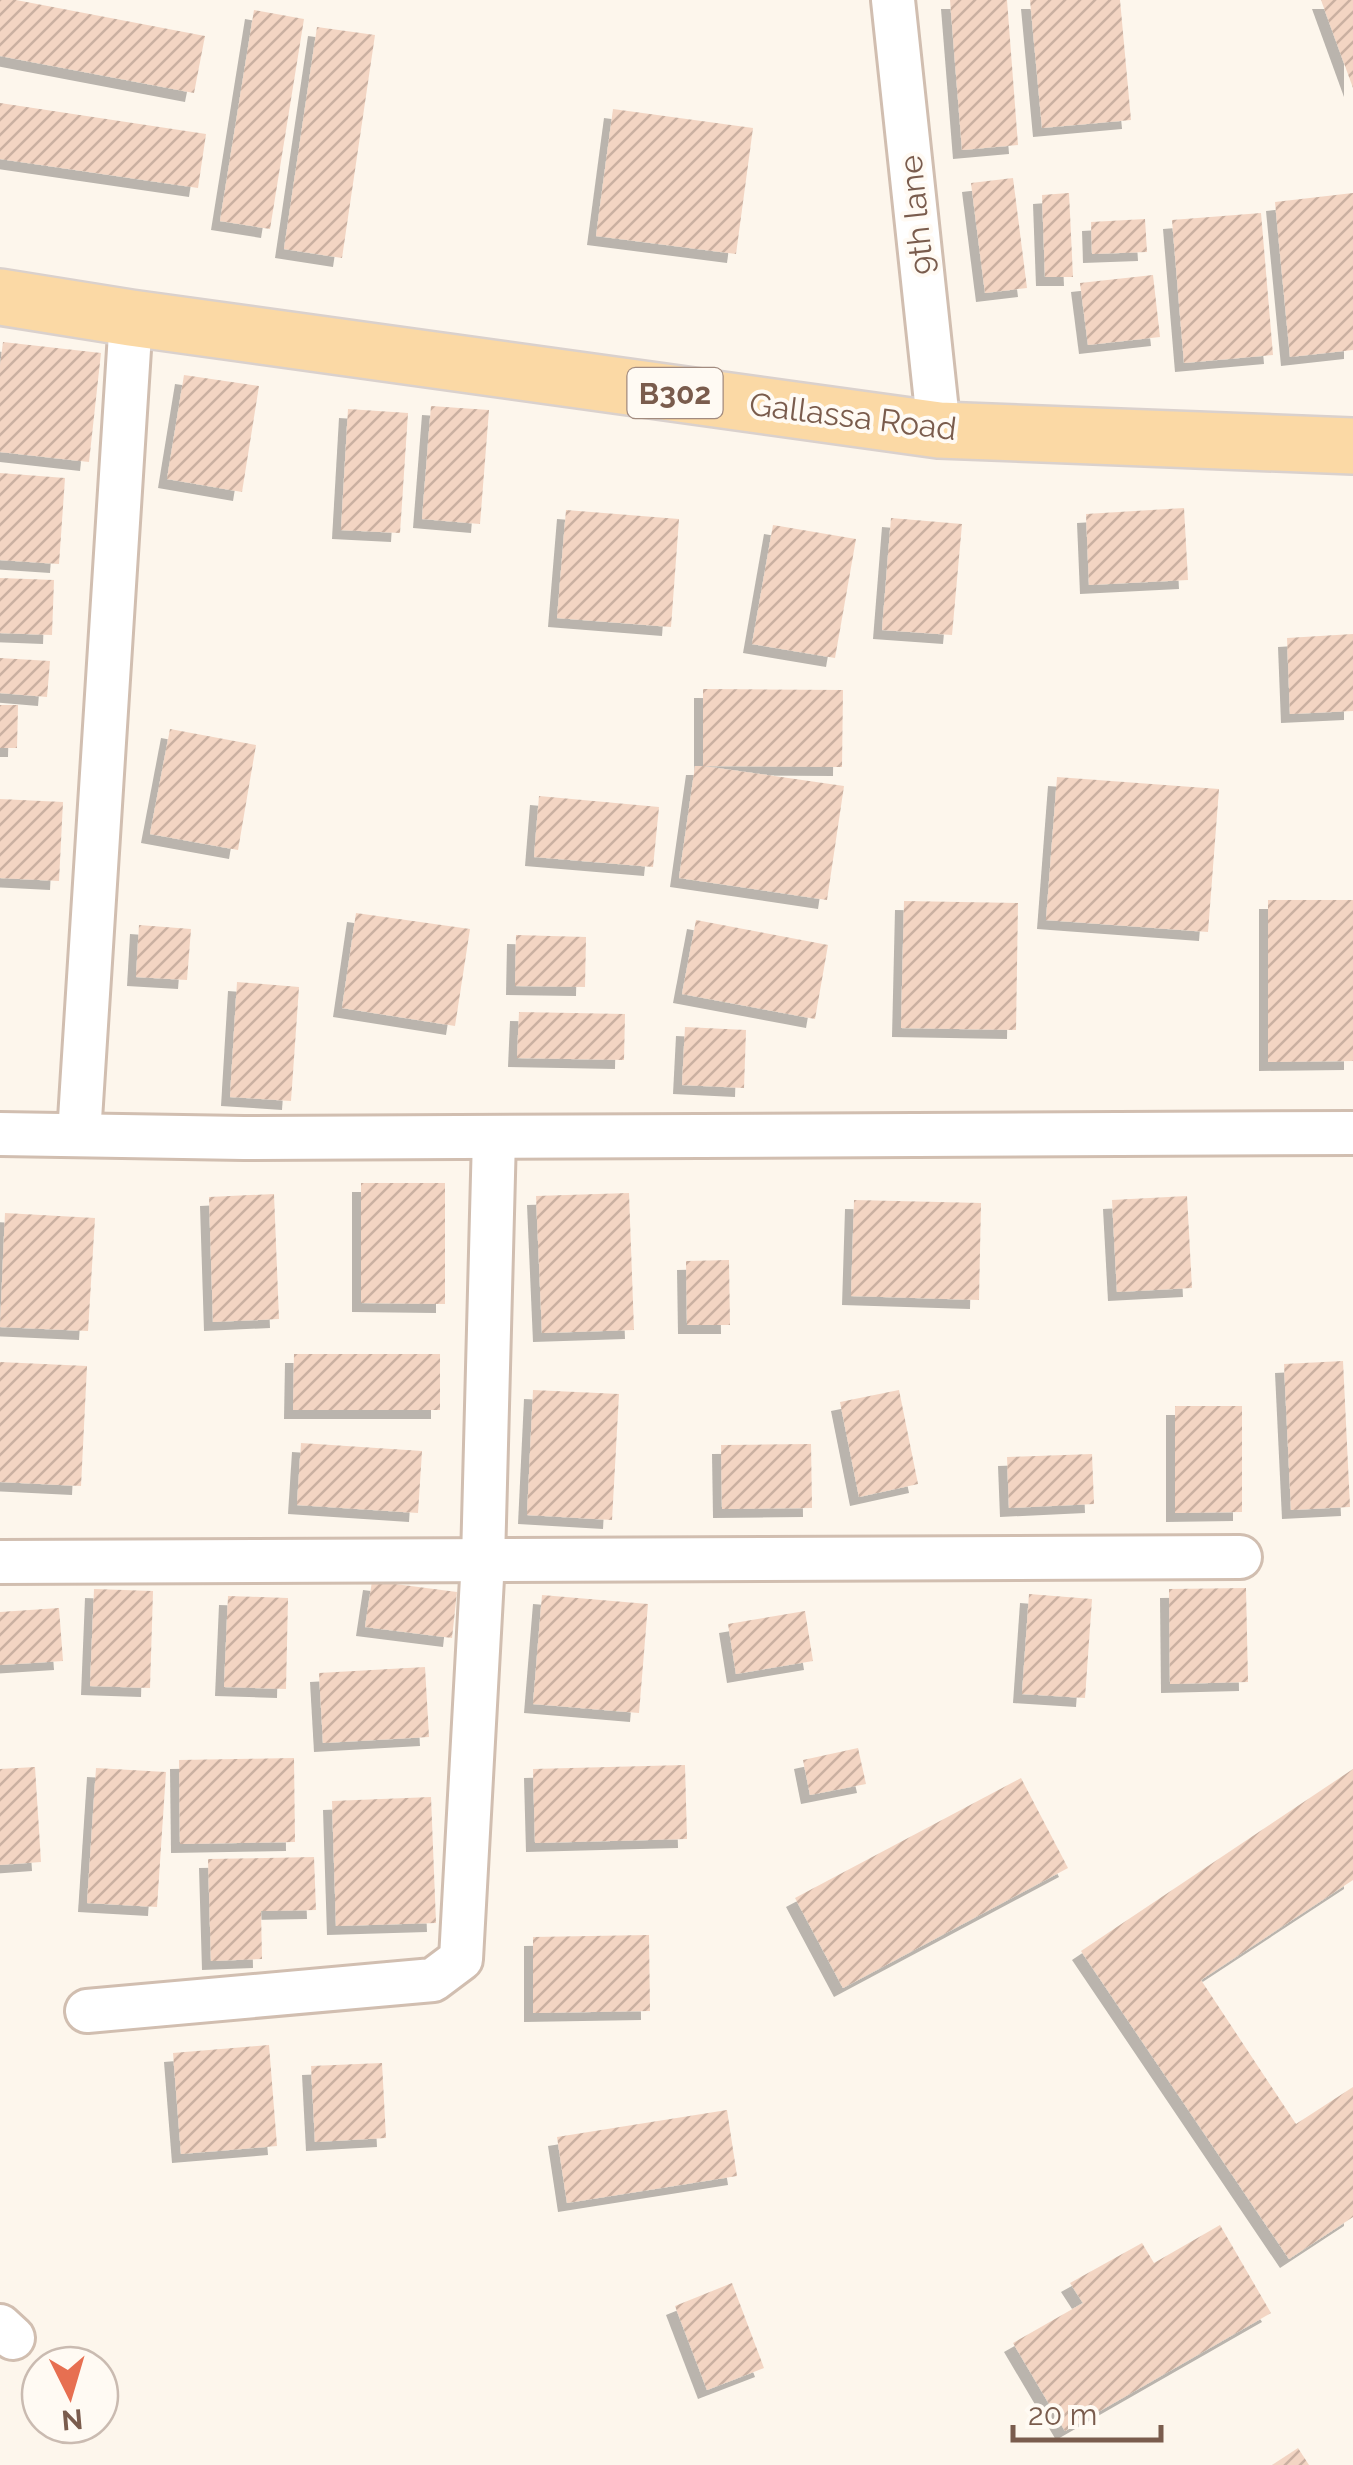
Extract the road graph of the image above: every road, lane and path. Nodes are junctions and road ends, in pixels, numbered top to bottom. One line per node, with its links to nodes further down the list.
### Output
1 (893, 0): 4 (street, 9th lane)
2 (0, 297): 3 (main road, Gallassa Road / B302)
3 (130, 318): 4 (main road, Gallassa Road / B302); 8 (street)
4 (940, 430): 5 (main road, Gallassa Road / B302)
5 (1353, 446)
6 (1353, 1133): 9 (street)
7 (0, 1134): 8 (street)
8 (79, 1136): 9 (street)
9 (494, 1137): 11 (street)
10 (1240, 1557): 11 (street)
11 (483, 1560): 12 (street); 13 (street)
12 (0, 1562)
13 (87, 2012)

